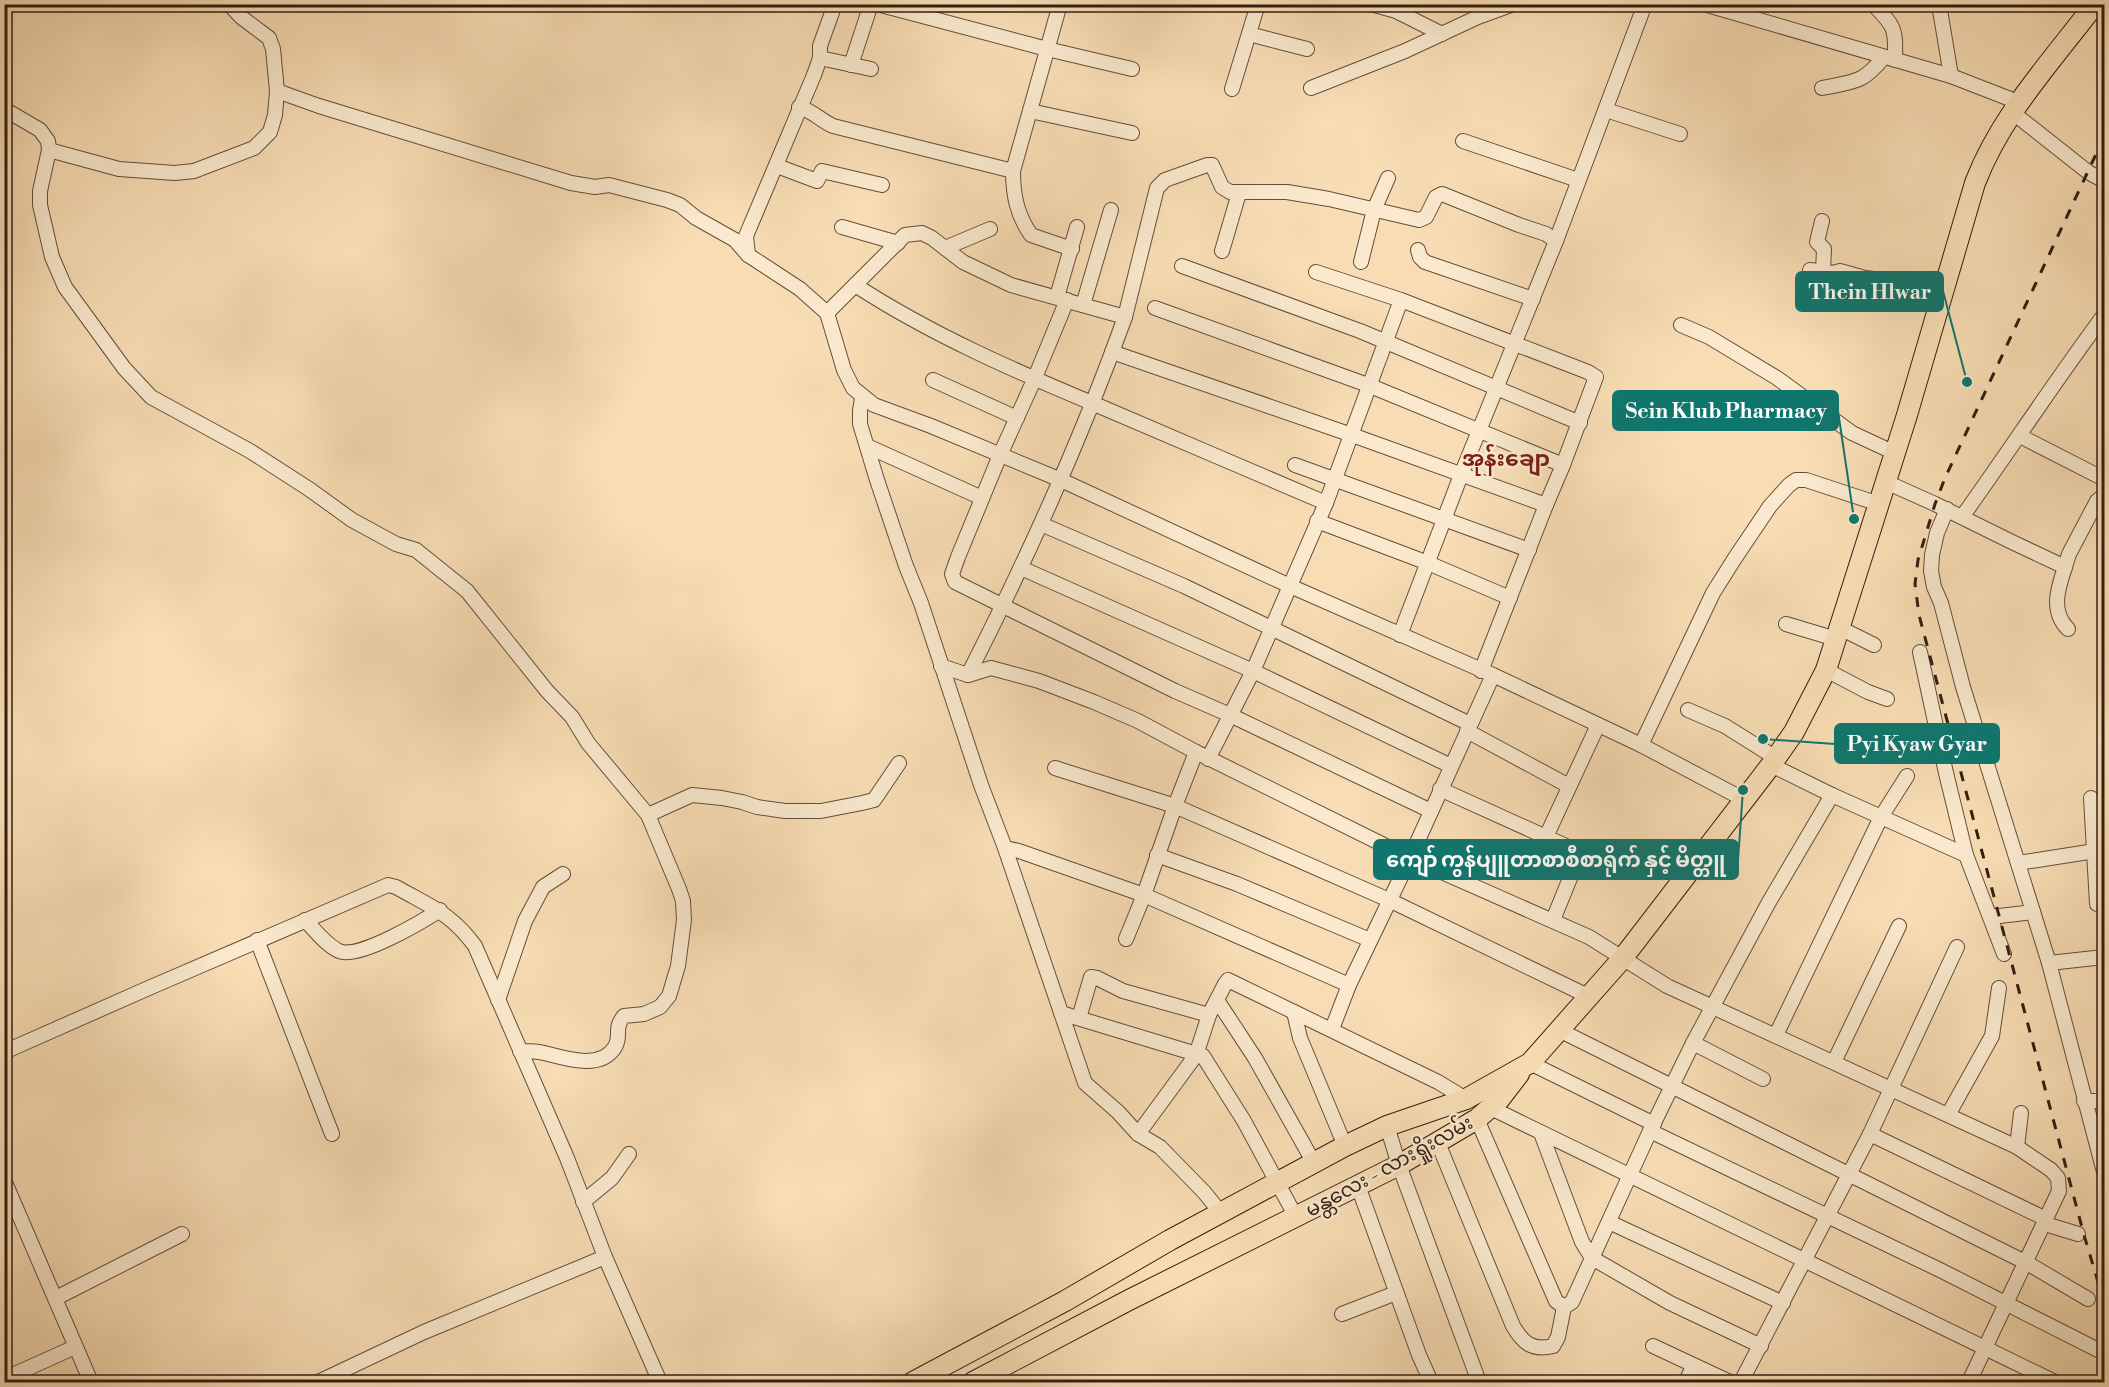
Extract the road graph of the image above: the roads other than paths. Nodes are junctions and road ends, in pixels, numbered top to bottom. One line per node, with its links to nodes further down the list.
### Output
1 (230, 4): 27 (street)
2 (835, 4): 18 (street)
3 (871, 4): 20 (street)
4 (877, 4): 16 (street)
5 (1060, 4): 16 (street)
6 (1258, 4): 14 (street)
7 (1371, 4): 15 (street)
8 (1514, 4): 15 (street)
9 (1645, 4): 31 (street)
10 (1704, 4): 19 (street)
11 (1873, 4): 19 (street)
12 (1939, 4): 23 (street)
13 (2095, 4): 29 (highway)
14 (1249, 34): 17 (street); 26 (street)
15 (1442, 34): 25 (street)
16 (1047, 49): 22 (street); 32 (street)
17 (1307, 50)
18 (820, 58): 20 (street); 28 (street)
19 (1889, 58): 23 (street); 24 (street)
20 (851, 65): 21 (street)
21 (871, 69)
22 (1132, 69)
23 (1951, 76): 29 (street)
24 (1822, 87)
25 (1311, 88)
26 (1232, 89)
27 (277, 92): 36 (street); 50 (street)
28 (799, 107): 37 (street); 38 (street)
29 (2015, 107): 41 (street); 63 (highway)
30 (4, 109): 36 (street)
31 (1606, 110): 34 (street); 40 (street)
32 (1030, 111): 33 (street); 38 (street)
33 (1132, 133)
34 (1680, 134)
35 (1463, 141): 40 (street)
36 (49, 150): 143 (street)
37 (777, 166): 42 (street); 50 (street)
38 (1013, 171): 54 (street)
39 (1388, 178): 45 (street)
40 (1578, 180): 51 (street)
41 (2104, 181)
42 (882, 185)
43 (1239, 193): 45 (street); 56 (street); 69 (street)
44 (1111, 210): 65 (street)
45 (1374, 210): 51 (street); 57 (street)
46 (1822, 221): 63 (street)
47 (842, 227): 52 (street)
48 (1077, 227): 54 (street)
49 (990, 228): 53 (street)
50 (740, 238): 67 (street)
51 (1556, 241): 62 (street)
52 (898, 243): 53 (street); 60 (street)
53 (945, 248): 61 (street)
54 (1072, 249): 61 (street)
55 (1418, 250): 62 (street)
56 (1222, 251)
57 (1361, 262)
58 (1182, 266): 71 (street)
59 (1316, 272): 64 (street)
60 (855, 285): 67 (street); 75 (street)
61 (1062, 299): 65 (street); 75 (street)
62 (1533, 299): 72 (street)
63 (1941, 299): 86 (highway)
64 (1401, 300): 71 (street); 72 (street)
65 (1083, 305): 69 (street)
66 (1155, 308): 76 (street)
67 (827, 313): 78 (street)
68 (2104, 315): 84 (street)
69 (1125, 317): 73 (street)
70 (1681, 325): 86 (street)
71 (1385, 342): 76 (street); 77 (street)
72 (1515, 345): 77 (street); 81 (street)
73 (1112, 352): 79 (street); 83 (street)
74 (933, 380): 80 (street)
75 (1034, 380): 79 (street); 80 (street)
76 (1368, 385): 82 (street); 83 (street)
77 (1497, 387): 81 (street); 82 (street)
78 (862, 398): 85 (street); 87 (street)
79 (1093, 404): 92 (street); 97 (street)
80 (1017, 418): 87 (street)
81 (1580, 423): 89 (street)
82 (1479, 431): 89 (street); 90 (street)
83 (1352, 435): 90 (street); 93 (street)
84 (2020, 436): 91 (street); 101 (street)
85 (867, 446): 96 (street); 119 (street)
86 (1895, 453): 94 (highway)
87 (1000, 455): 92 (street); 96 (street)
88 (1295, 465): 93 (street)
89 (1563, 465): 99 (street)
90 (1461, 475): 99 (street); 102 (street)
91 (2104, 479)
92 (1060, 480): 104 (street); 109 (street)
93 (1334, 480): 97 (street); 102 (street)
94 (1886, 482): 98 (highway); 100 (street)
95 (2104, 495): 107 (street)
96 (982, 498): 111 (street)
97 (1326, 503): 103 (street)
98 (1879, 504): 115 (highway); 129 (street)
99 (1546, 505): 105 (street)
100 (1947, 509): 101 (street); 151 (street)
101 (1962, 517): 107 (street)
102 (1445, 520): 105 (street); 106 (street)
103 (1317, 522): 106 (street); 109 (street)
104 (1041, 524): 108 (street); 113 (street)
105 (1529, 550): 110 (street)
106 (1428, 563): 110 (street); 116 (street)
107 (2066, 567): 114 (street)
108 (1021, 568): 111 (street); 121 (street)
109 (1290, 586): 113 (street); 116 (street)
110 (1510, 598): 122 (street)
111 (1003, 607): 123 (street); 126 (street)
112 (1786, 624): 115 (street)
113 (1272, 629): 121 (street); 128 (street)
114 (2068, 629)
115 (1838, 634): 117 (street); 120 (highway)
116 (1400, 635): 122 (street)
117 (1874, 645)
118 (1920, 652): 149 (street)
119 (941, 666): 123 (street); 146 (street)
120 (1826, 670): 124 (street); 131 (highway)
121 (1253, 671): 126 (street); 133 (street)
122 (1487, 673): 127 (street); 128 (street)
123 (968, 675): 130 (street)
124 (1887, 699)
125 (1688, 710): 131 (street)
126 (1230, 715): 130 (street); 142 (street)
127 (1598, 725): 129 (street); 136 (street)
128 (1469, 728): 133 (street); 136 (street)
129 (1641, 745): 140 (street)
130 (1202, 755): 141 (street); 150 (street)
131 (1774, 761): 138 (street); 140 (highway)
132 (899, 763): 143 (street)
133 (1451, 766): 137 (street)
134 (1055, 768): 141 (street)
135 (1907, 776): 144 (street)
136 (1569, 786): 145 (street)
137 (1440, 789): 142 (street); 145 (street)
138 (1832, 795): 144 (street); 176 (street)
139 (2091, 798): 147 (street)
140 (1745, 800): 169 (highway)
141 (1175, 806): 148 (street); 155 (street)
142 (1431, 810): 150 (street)
143 (648, 815): 185 (street)
144 (1881, 817): 149 (street); 183 (street)
145 (1545, 838): 152 (street); 161 (street)
146 (1005, 848): 154 (street); 178 (street)
147 (2099, 849): 151 (street); 156 (street)
148 (1157, 855): 154 (street); 165 (street)
149 (1966, 855): 159 (street)
150 (1410, 858): 155 (street); 161 (street)
151 (2018, 863): 158 (street)
152 (1532, 867)
153 (563, 874): 174 (street)
154 (1144, 895): 163 (street); 171 (street)
155 (1389, 900): 165 (street); 173 (street)
156 (2097, 904)
157 (440, 910): 160 (street); 160 (street); 174 (street)
158 (2033, 912): 159 (street); 170 (street)
159 (1991, 917): 167 (street)
160 (305, 920): 164 (street)
161 (1553, 920): 169 (street)
162 (1899, 926): 188 (street)
163 (1126, 939)
164 (257, 940): 186 (street); 202 (street)
165 (1370, 940): 171 (street)
166 (1957, 947): 192 (street)
167 (2004, 954)
168 (2104, 957): 170 (street)
169 (1622, 959): 173 (highway); 176 (street)
170 (2049, 963): 194 (street)
171 (1349, 985): 181 (street)
172 (1999, 988): 198 (street)
173 (1590, 997): 182 (highway)
174 (498, 1000): 185 (street)
175 (1217, 1000): 177 (street); 179 (street); 209 (street)
176 (1714, 1007): 183 (street); 184 (street)
177 (1294, 1012): 181 (street); 206 (street)
178 (1061, 1013): 180 (street); 203 (street)
179 (1209, 1015): 180 (street); 187 (street)
180 (1079, 1018): 187 (street)
181 (1332, 1029): 193 (street)
182 (1561, 1030): 189 (highway); 191 (street)
183 (1776, 1035): 188 (street)
184 (1693, 1043): 190 (street); 191 (street)
185 (520, 1051): 217 (street)
186 (4, 1052)
187 (1196, 1054): 203 (street); 214 (street)
188 (1834, 1062): 192 (street)
189 (1528, 1064): 193 (highway, မန္တလေး - လားရှိုးလမ်း); 196 (highway, မန္တလေး - လားရှိုးလမ်း); 200 (street)
190 (1763, 1079)
191 (1672, 1086): 200 (street); 213 (street)
192 (1892, 1089): 198 (street); 204 (street)
193 (1466, 1100): 199 (highway, မန္တလေး - လားရှိုးလမ်း)
194 (2084, 1101): 195 (street); 211 (street)
195 (2104, 1101)
196 (1484, 1113): 201 (street); 205 (highway, မန္တလေး - လားရှိုးလမ်း); 236 (street)
197 (2021, 1113): 207 (street)
198 (1948, 1115): 207 (street)
199 (1386, 1126): 206 (highway, မန္တလေး - လားရှိုးလမ်း); 210 (street)
200 (1652, 1128): 212 (street); 219 (street)
201 (1541, 1133): 212 (street); 227 (street)
202 (332, 1134)
203 (1138, 1134): 218 (street)
204 (1870, 1134): 213 (street); 222 (street)
205 (1438, 1143): 210 (highway, မန္တလေး - လားရှိုးလမ်း); 236 (street)
206 (1345, 1146): 209 (highway, မန္တလေး - လားရှိုးလမ်း)
207 (2017, 1147): 222 (street)
208 (629, 1154): 217 (street)
209 (1314, 1162): 214 (highway, မန္တလေး - လားရှိုးလမ်း)
210 (1399, 1165): 216 (highway, မန္တလေး - လားရှိုးလမ်း); 251 (street)
211 (2104, 1172)
212 (1630, 1176): 221 (street); 228 (street)
213 (1848, 1176): 219 (street); 229 (street)
214 (1276, 1183): 218 (highway, မန္တလေး - လားရှိုးလမ်း); 220 (street)
215 (6, 1185): 232 (street)
216 (1358, 1186): 220 (highway, မန္တလေး - လားရှိုးလမ်း); 231 (street)
217 (583, 1202): 226 (street)
218 (1221, 1213): 225 (highway, မန္တလေး - လားရှိုးလမ်း)
219 (1826, 1216): 228 (street); 235 (street)
220 (1296, 1217): 230 (highway, မန္တလေး - လားရှိုးလမ်း)
221 (1610, 1222): 227 (street); 234 (street)
222 (2045, 1222): 224 (street); 229 (street)
223 (182, 1234): 232 (street)
224 (2078, 1234)
225 (1152, 1250): 230 (highway); 248 (highway, မန္တလေး - လားရှိုးလမ်း)
226 (604, 1257): 246 (street); 247 (street)
227 (1592, 1258): 236 (street); 239 (street)
228 (1804, 1259): 234 (street); 241 (street)
229 (2027, 1263): 233 (street); 235 (street)
230 (1171, 1279): 249 (highway, မန္တလေး - လားရှိုးလမ်း)
231 (1396, 1293): 237 (street); 250 (street)
232 (56, 1298): 240 (street)
233 (2088, 1299)
234 (1783, 1303): 239 (street)
235 (2008, 1304): 241 (street); 242 (street)
236 (1564, 1307)
237 (1341, 1314)
238 (1653, 1346): 243 (street)
239 (1761, 1346): 254 (street)
240 (75, 1347): 244 (street); 245 (street)
241 (1986, 1350): 255 (street); 256 (street)
242 (2104, 1353)
243 (1693, 1366): 252 (street); 253 (street)
244 (4, 1379)
245 (91, 1383)
246 (318, 1383)
247 (660, 1383)
248 (913, 1383)
249 (973, 1383)
250 (1431, 1383)
251 (1479, 1383)
252 (1686, 1383)
253 (1731, 1383)
254 (1741, 1383)
255 (1969, 1383)
256 (2055, 1383)

